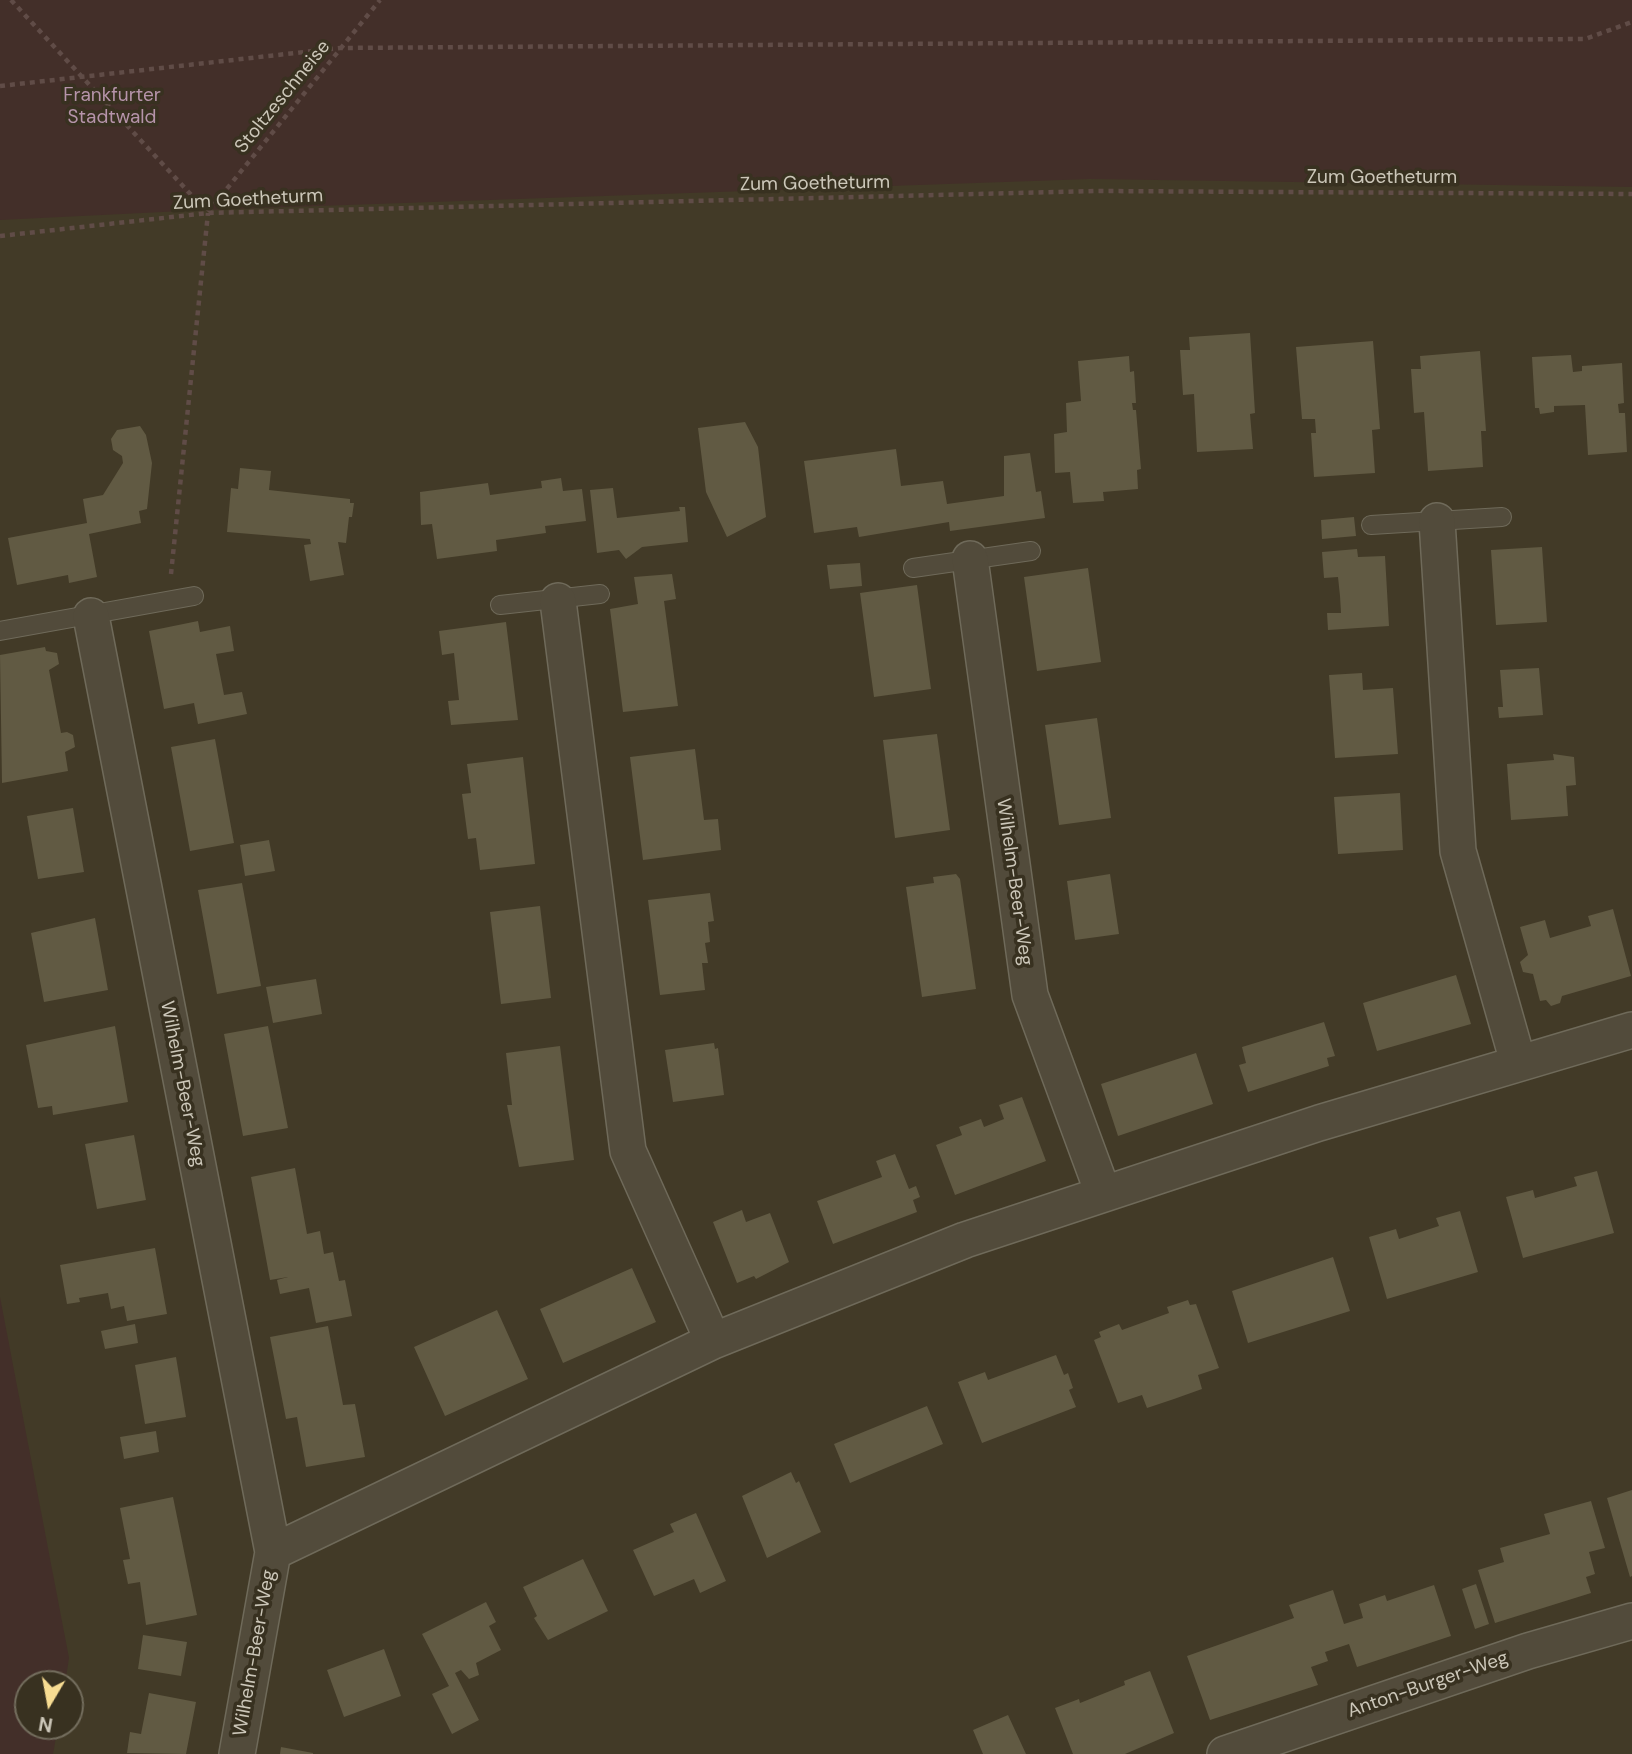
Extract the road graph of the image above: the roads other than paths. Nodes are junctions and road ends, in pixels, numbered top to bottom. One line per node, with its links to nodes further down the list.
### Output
1 (1502, 516): 2 (lane)
2 (1437, 521): 3 (lane); 14 (street)
3 (1371, 525)
4 (1031, 551): 5 (lane)
5 (970, 559): 6 (lane); 15 (street, Wilhelm-Beer-Weg)
6 (913, 568)
7 (600, 594): 9 (lane)
8 (194, 596): 11 (lane)
9 (558, 601): 10 (lane); 16 (street)
10 (499, 606)
11 (91, 616): 12 (lane); 17 (street, Wilhelm-Beer-Weg)
12 (0, 631)
13 (1632, 1030): 14 (street, Wilhelm-Beer-Weg)
14 (1518, 1062): 15 (street, Wilhelm-Beer-Weg)
15 (1103, 1193): 16 (street, Wilhelm-Beer-Weg)
16 (713, 1341): 17 (street, Wilhelm-Beer-Weg)
17 (273, 1552): 19 (street, Wilhelm-Beer-Weg)
18 (1632, 1621): 20 (street, Anton-Burger-Weg)
19 (237, 1754)
20 (1225, 1754)

